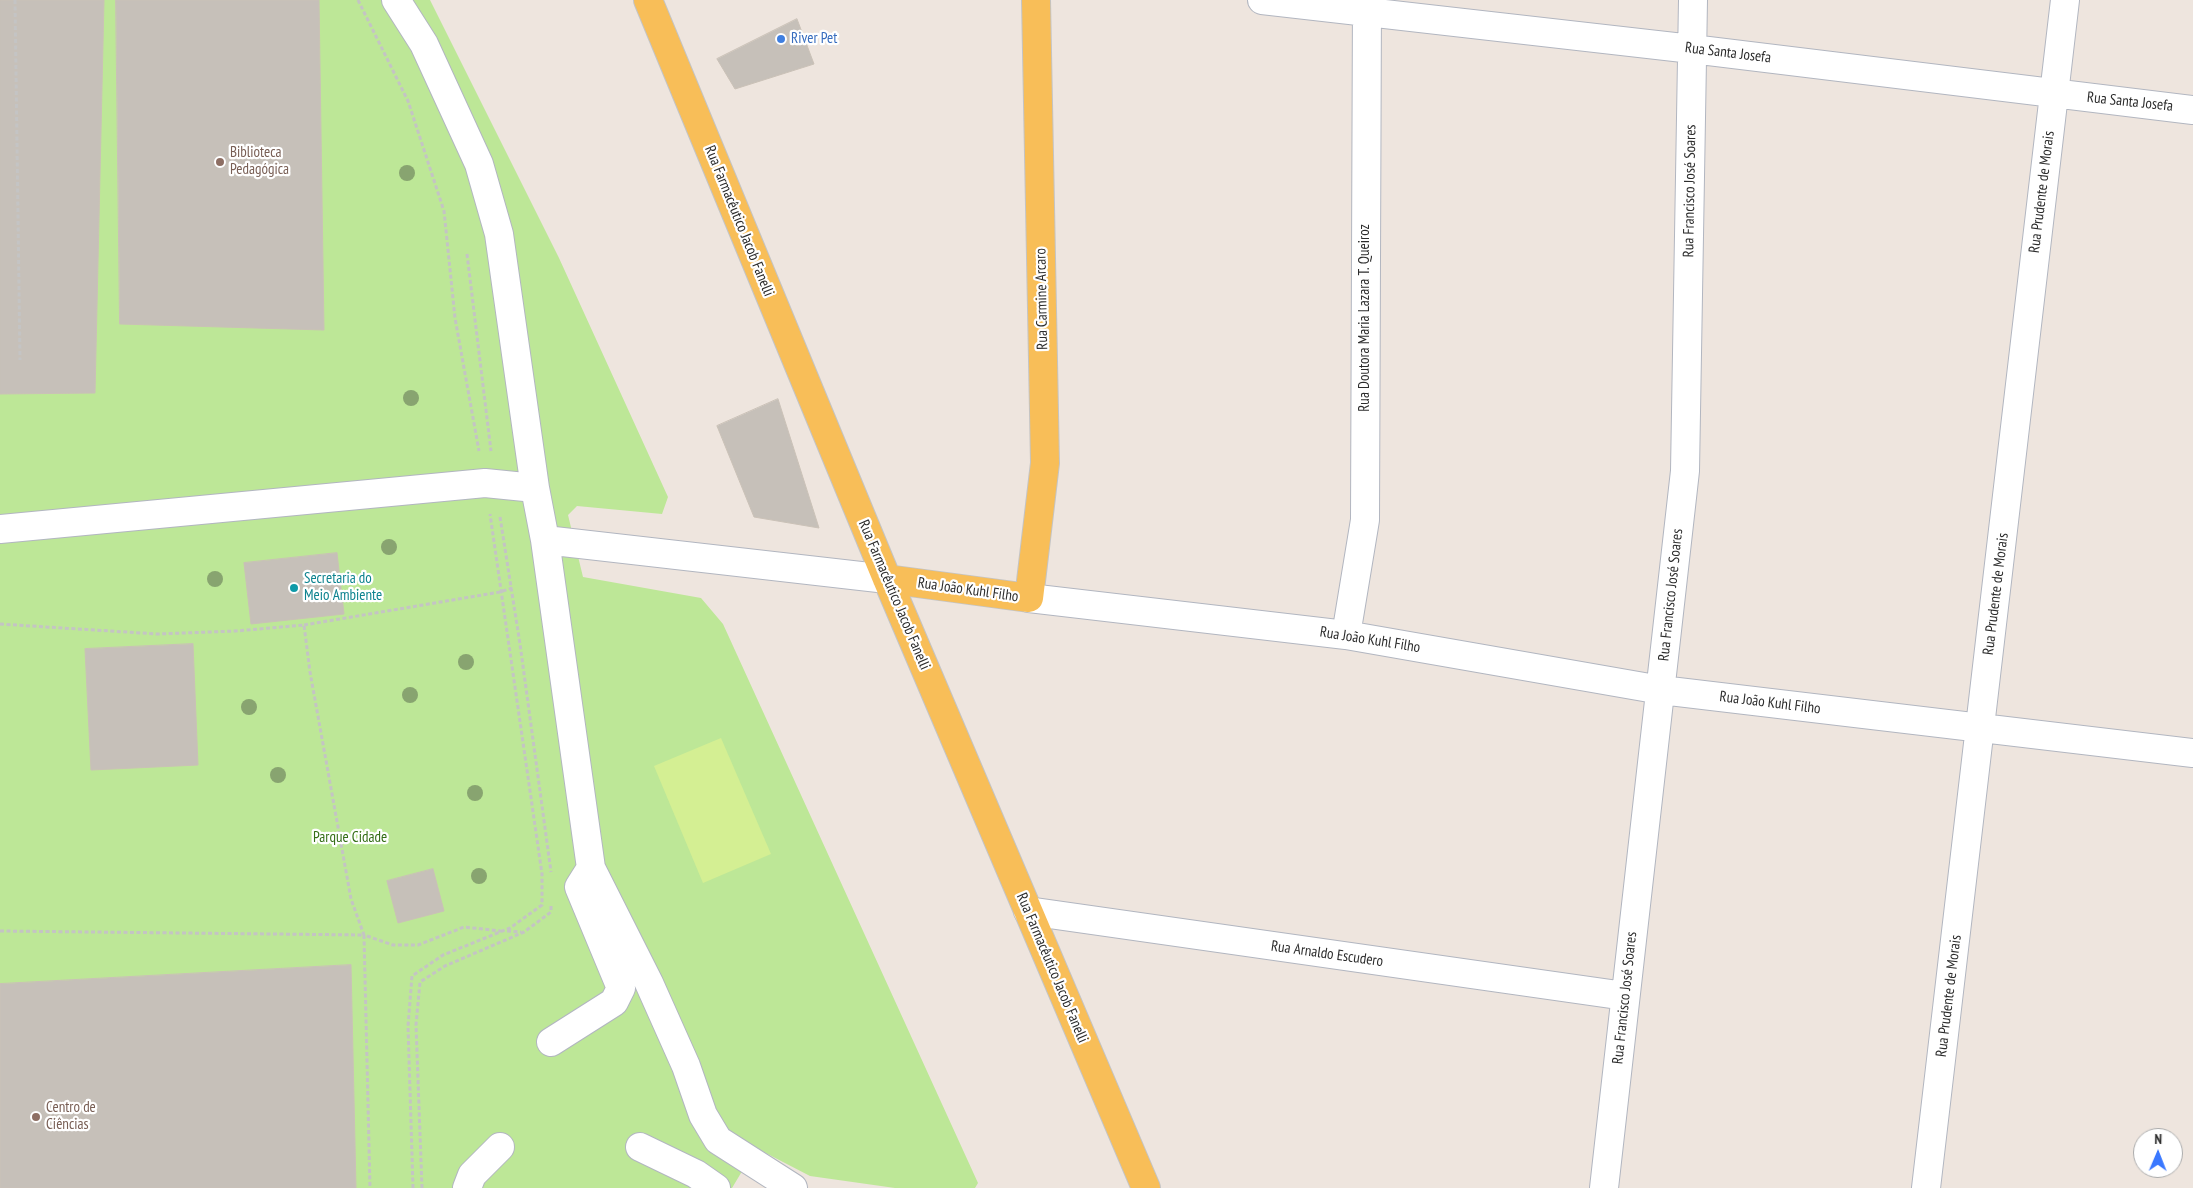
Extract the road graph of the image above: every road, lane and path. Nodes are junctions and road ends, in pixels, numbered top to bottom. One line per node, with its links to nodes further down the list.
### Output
1 (15, 0): 14 (path)
2 (358, 0): 15 (path)
3 (396, 0): 16 (street)
4 (648, 0): 19 (main road, Rua Farmacêutico Jacob Fanelli)
5 (1036, 0): 22 (main road, Rua Carmine Arcaro)
6 (1262, 0): 9 (street, Rua Santa Josefa)
7 (1693, 0): 10 (street, Rua Francisco José Soares)
8 (2065, 0): 11 (street, Rua Prudente de Morais)
9 (1367, 6): 10 (street, Rua Santa Josefa); 25 (street, Rua Doutora Maria Lazara T. Queiroz)
10 (1692, 49): 11 (street, Rua Santa Josefa); 26 (street, Rua Francisco José Soares)
11 (2053, 94): 12 (street, Rua Santa Josefa); 27 (street, Rua Prudente de Morais)
12 (2193, 110)
13 (467, 248): 15 (path)
14 (20, 360)
15 (490, 483): 16 (street); 17 (street); 20 (path); 21 (path)
16 (535, 488): 18 (street)
17 (0, 529)
18 (545, 540): 19 (street, Rua João Kuhl Filho); 29 (street)
19 (887, 578): 22 (main road, Rua João Kuhl Filho); 32 (main road, Rua Farmacêutico Jacob Fanelli)
20 (512, 588): 21 (path); 30 (path)
21 (500, 592): 24 (path); 34 (path)
22 (1029, 598): 25 (street, Rua João Kuhl Filho)
23 (0, 624): 24 (path)
24 (304, 625): 36 (path)
25 (1346, 635): 26 (street, Rua João Kuhl Filho)
26 (1661, 690): 27 (street, Rua João Kuhl Filho); 37 (street, Rua Francisco José Soares)
27 (1980, 728): 28 (street, Rua João Kuhl Filho); 49 (street, Rua Prudente de Morais)
28 (2193, 753)
29 (592, 868): 38 (street); 46 (street)
30 (552, 876)
31 (551, 903): 35 (path)
32 (1028, 911): 37 (street, Rua Arnaldo Escudero); 47 (main road, Rua Farmacêutico Jacob Fanelli)
33 (0, 931): 36 (path)
34 (504, 931): 35 (path); 36 (path); 42 (path)
35 (524, 932): 43 (path)
36 (364, 935): 41 (path)
37 (1625, 996): 48 (street, Rua Francisco José Soares)
38 (551, 1042)
39 (500, 1147): 44 (street)
40 (640, 1147): 45 (street)
41 (370, 1188)
42 (413, 1188)
43 (422, 1188)
44 (467, 1188)
45 (716, 1188)
46 (793, 1188)
47 (1146, 1188)
48 (1604, 1188)
49 (1926, 1188)

